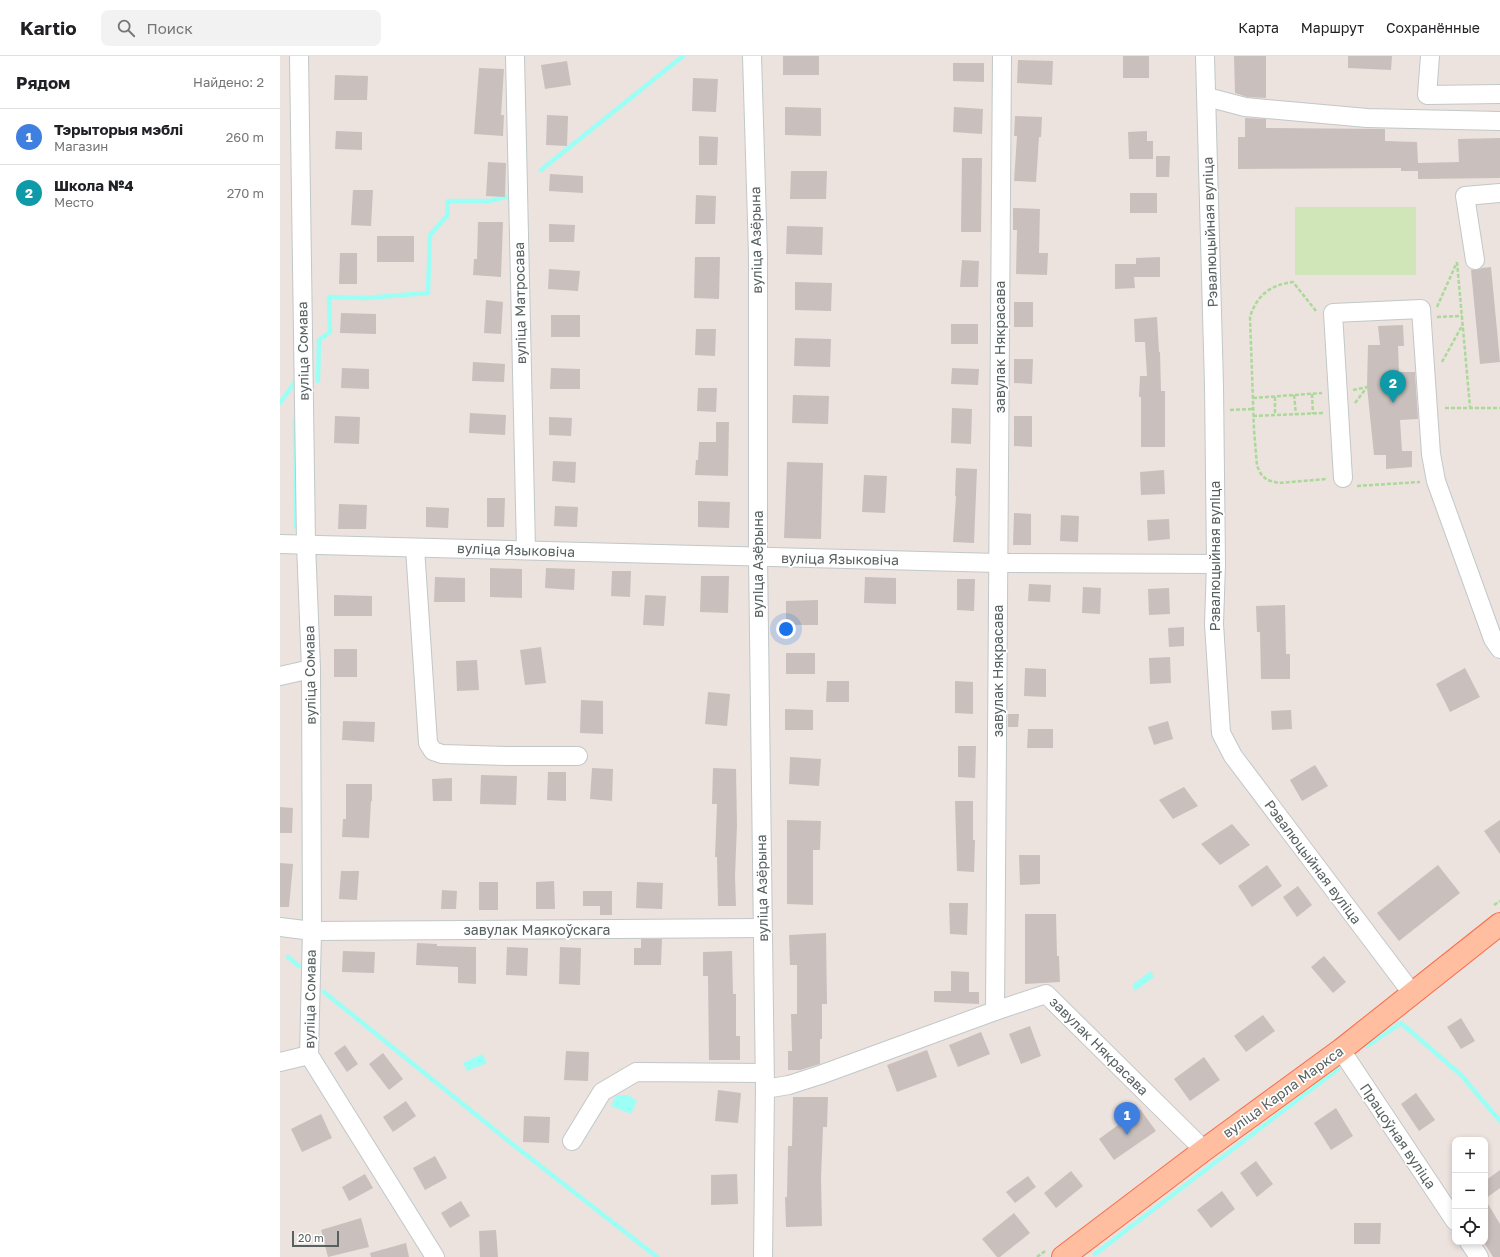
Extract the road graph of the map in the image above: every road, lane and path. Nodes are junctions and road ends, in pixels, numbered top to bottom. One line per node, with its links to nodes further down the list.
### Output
1 (299, 56): 37 (street, вуліца Сомава)
2 (515, 56): 39 (street, вуліца Матросава)
3 (752, 56): 40 (street, вуліца Азёрына)
4 (1002, 56): 41 (street, завулак Някрасава)
5 (1205, 56): 8 (street, Рэвалюцыйная вуліца)
6 (1430, 56): 7 (street)
7 (1500, 94)
8 (1207, 97): 9 (street); 42 (street, Рэвалюцыйная вуліца)
9 (1500, 121)
10 (1500, 194): 11 (street)
11 (1475, 260): 12 (path)
12 (1457, 262): 13 (path); 14 (path)
13 (1436, 311)
14 (1462, 316): 15 (path); 17 (path)
15 (1463, 323): 18 (path); 24 (path)
16 (1334, 333): 17 (street); 19 (street); 23 (path)
17 (1423, 340): 27 (street)
18 (1441, 364)
19 (1337, 392): 20 (path); 29 (street); 29 (path)
20 (1312, 394): 21 (path); 30 (path)
21 (1294, 395): 22 (path); 32 (path)
22 (1275, 397): 23 (path); 31 (path)
23 (1253, 398): 26 (path)
24 (1470, 407): 25 (path); 27 (path)
25 (1500, 408)
26 (1253, 409): 28 (path); 33 (path)
27 (1428, 409): 35 (street)
28 (1228, 410)
29 (1339, 413): 30 (path); 34 (street)
30 (1313, 414): 32 (path)
31 (1275, 415): 32 (path); 33 (path)
32 (1296, 415)
33 (1253, 416): 34 (path)
34 (1343, 478): 35 (path)
35 (1436, 481): 43 (street)
36 (280, 544): 37 (street, вуліца Языковіча)
37 (306, 544): 38 (street, вуліца Языковіча); 44 (street, вуліца Сомава)
38 (415, 548): 39 (street, вуліца Языковіча); 46 (street)
39 (526, 550): 40 (street, вуліца Языковіча)
40 (758, 557): 41 (street, вуліца Языковіча); 49 (street, вуліца Азёрына)
41 (998, 563): 42 (street, вуліца Языковіча); 52 (street, завулак Някрасава)
42 (1216, 564): 51 (street, Рэвалюцыйная вуліца)
43 (1500, 648)
44 (311, 669): 45 (street); 50 (street, вуліца Сомава)
45 (280, 676)
46 (578, 756)
47 (1500, 924): 51 (main road, вуліца Карла Маркса)
48 (280, 927): 50 (street, завулак Маякоўскага)
49 (762, 928): 50 (street, завулак Маякоўскага); 56 (street, вуліца Азёрына)
50 (312, 931): 54 (street, вуліца Сомава)
51 (1412, 993): 53 (main road, вуліца Карла Маркса)
52 (995, 1011): 56 (street); 58 (street, завулак Някрасава)
53 (1341, 1050): 58 (main road, вуліца Карла Маркса); 59 (street, Працоўная вуліца)
54 (309, 1055): 55 (street); 62 (street, вуліца Сомава)
55 (280, 1062)
56 (765, 1081): 57 (street); 63 (street, вуліца Азёрына)
57 (572, 1141)
58 (1204, 1150): 61 (main road, вуліца Карла Маркса)
59 (1452, 1216)
60 (1471, 1245): 64 (street)
61 (1066, 1256)
62 (435, 1257)
63 (763, 1257)
64 (1479, 1257)

